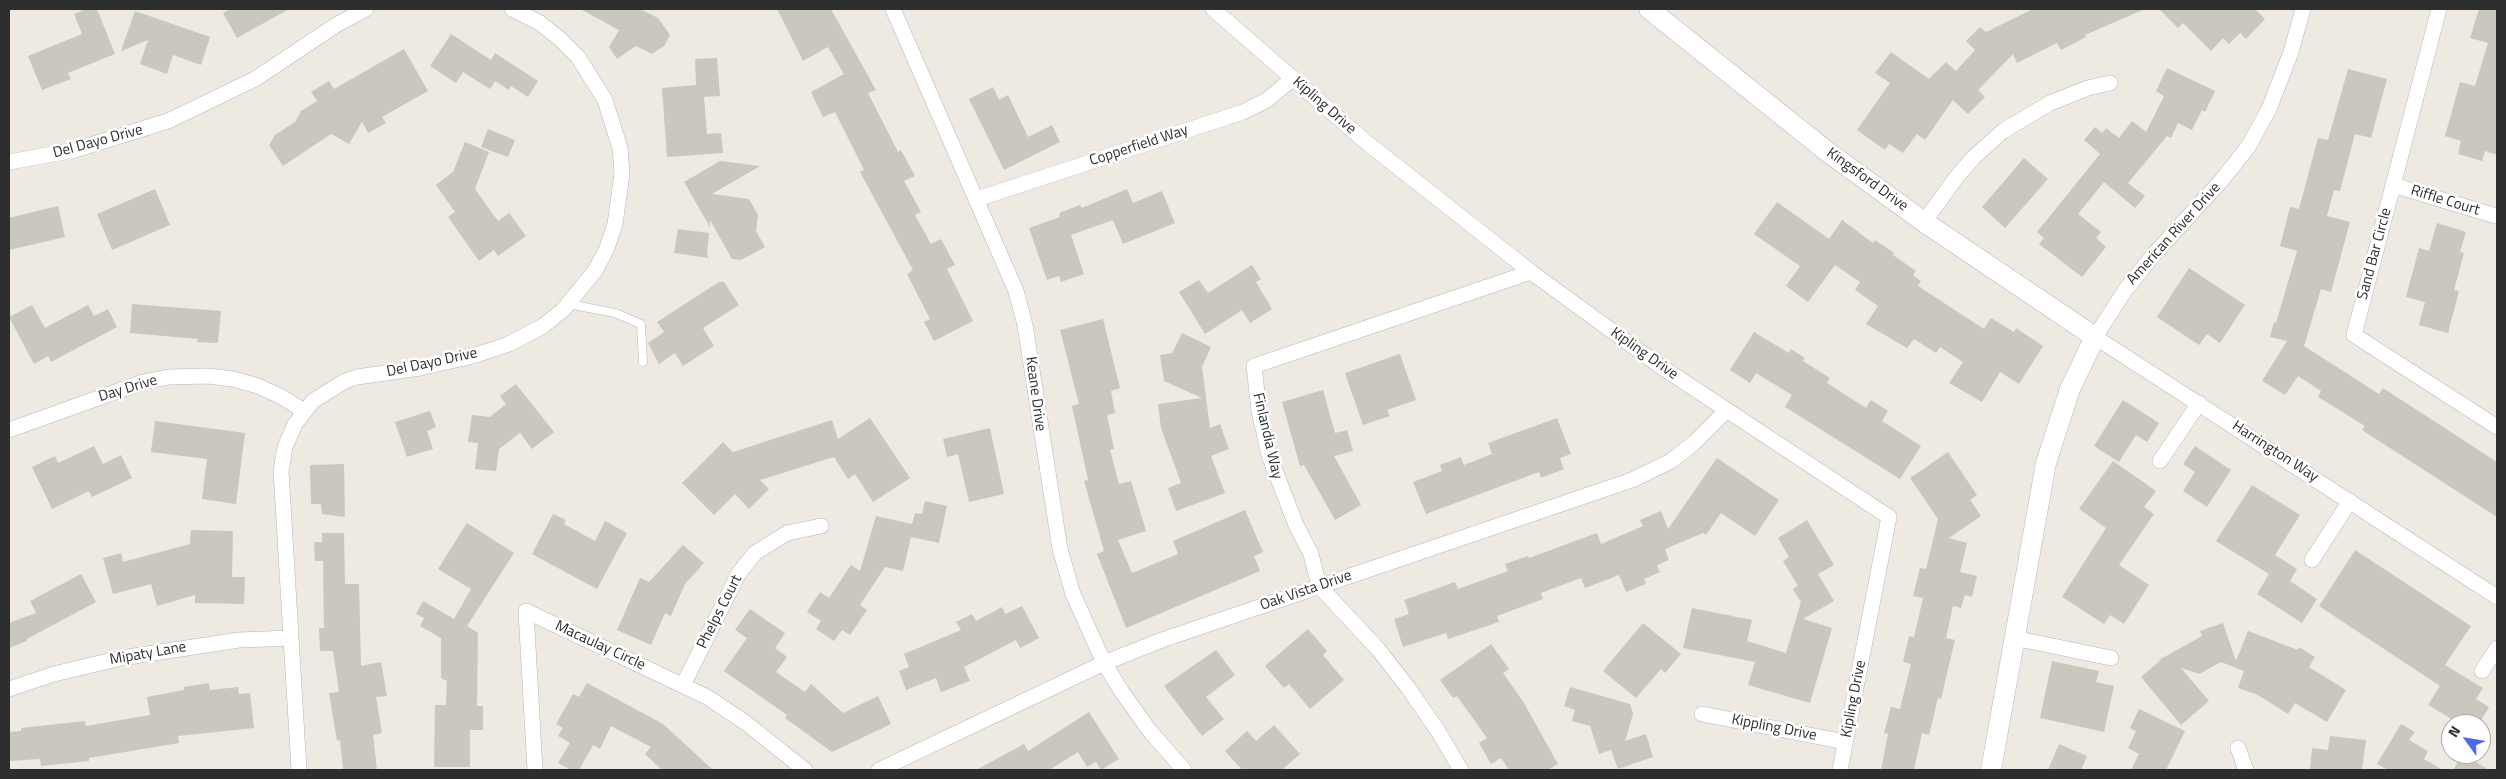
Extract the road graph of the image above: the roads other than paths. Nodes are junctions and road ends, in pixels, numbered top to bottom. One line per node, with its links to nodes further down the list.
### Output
1 (366, 9): 10 (street, Del Dayo Drive)
2 (512, 9): 16 (street, Del Dayo Drive)
3 (893, 9): 12 (street, Keane Drive)
4 (1213, 9): 8 (street, Kipling Drive)
5 (1649, 9): 14 (street, Kingsford Drive)
6 (2304, 9): 17 (street, American River Drive)
7 (2439, 9): 11 (street, Sand Bar Circle)
8 (1292, 79): 12 (street, Copperfield Way); 15 (street, Kipling Drive)
9 (2110, 83): 14 (street)
10 (9, 162)
11 (2393, 185): 13 (street, Riffle Court); 22 (street, Sand Bar Circle)
12 (978, 199): 34 (street, Keane Drive)
13 (2496, 216)
14 (1924, 222): 17 (street, Kingsford Drive)
15 (1531, 272): 21 (street, Kipling Drive); 28 (street, Finlandia Way)
16 (568, 304): 18 (lane); 20 (street, Del Dayo Drive)
17 (2096, 337): 19 (street, Harrington Way); 31 (street, American River Drive)
18 (643, 362)
19 (2200, 403): 24 (street); 25 (street, Harrington Way)
20 (304, 411): 23 (street, Day Drive); 30 (street, Del Dayo Drive)
21 (1726, 411): 28 (street, Oak Vista Drive); 39 (street, Kipling Drive)
22 (2497, 427)
23 (9, 430)
24 (2160, 461)
25 (2350, 501): 27 (street); 29 (street, Harrington Way)
26 (821, 526): 36 (street, Phelps Court)
27 (2312, 560)
28 (1319, 586): 34 (street, Oak Vista Drive); 46 (street, Finlandia Way)
29 (2497, 597)
30 (290, 638): 37 (street, Mipaty Lane); 41 (street, Del Dayo Drive)
31 (2014, 638): 33 (street); 48 (street, American River Drive)
32 (2497, 648): 35 (street)
33 (2111, 658)
34 (1104, 663): 44 (street, Oak Vista Drive); 45 (street, Keane Drive)
35 (2482, 671)
36 (683, 685): 42 (street, Macaulay Circle); 43 (street, Macaulay Circle)
37 (9, 689)
38 (1702, 714): 39 (street, Kippling Drive)
39 (1845, 742): 47 (street, Kipling Drive)
40 (2238, 748): 49 (street)
41 (299, 770)
42 (535, 770)
43 (805, 770)
44 (879, 770)
45 (1184, 770)
46 (1461, 770)
47 (1840, 770)
48 (1990, 770)
49 (2246, 770)

